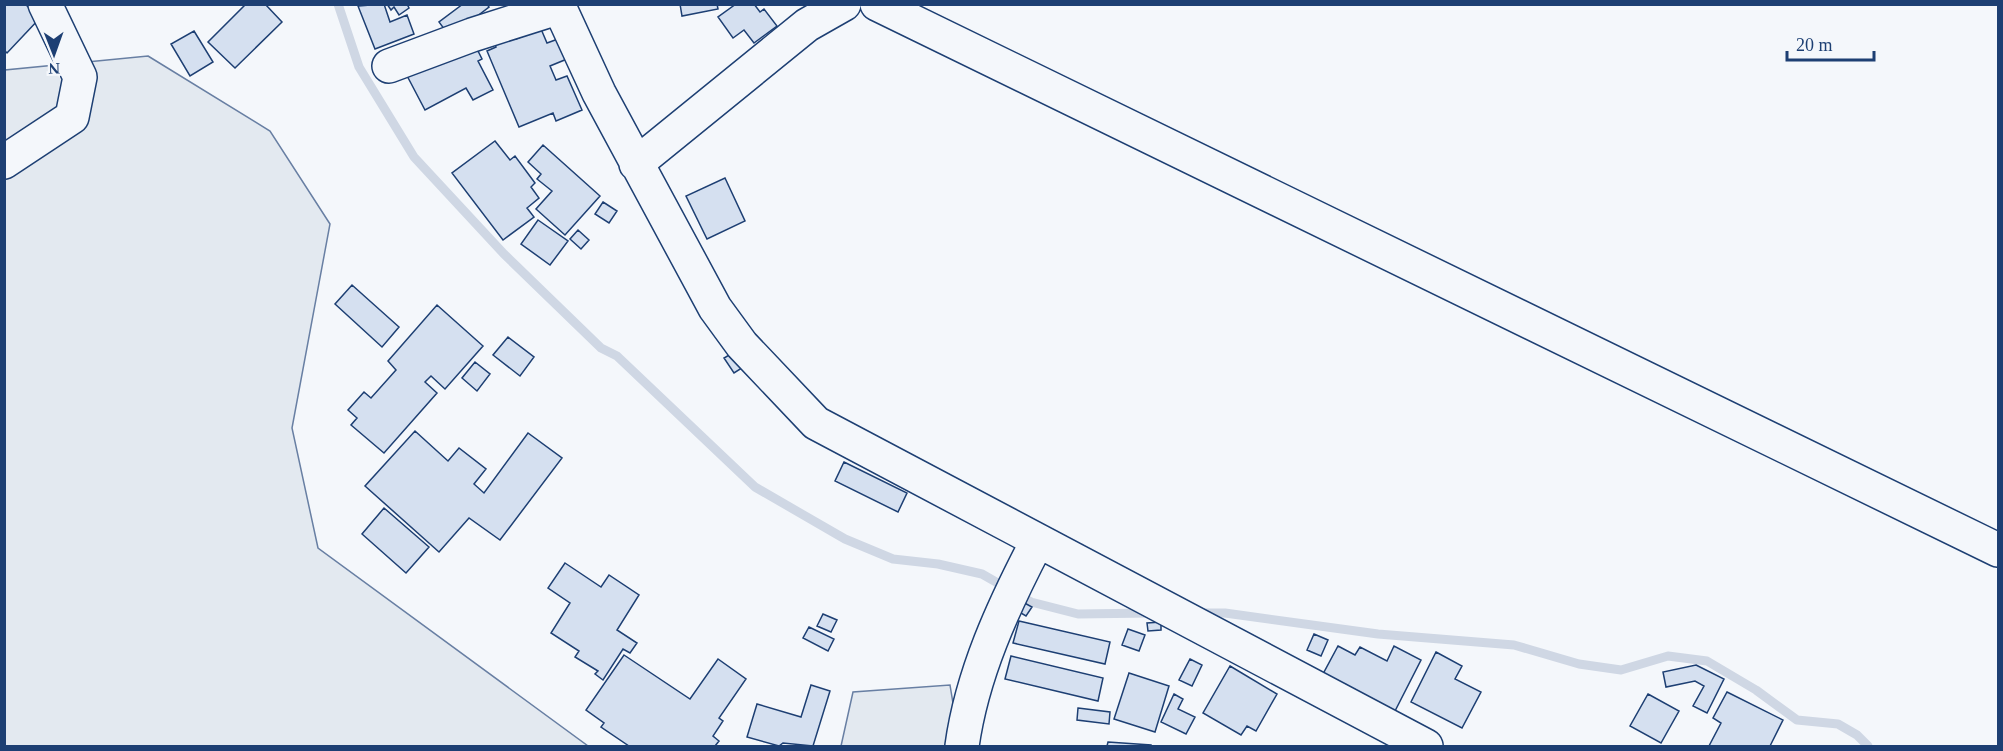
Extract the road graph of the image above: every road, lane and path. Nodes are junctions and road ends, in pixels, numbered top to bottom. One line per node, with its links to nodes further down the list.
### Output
1 (45, 4): 6 (street)
2 (844, 4): 7 (street)
3 (877, 4): 9 (street)
4 (559, 6): 5 (street); 7 (street)
5 (390, 66)
6 (4, 162)
7 (636, 164): 8 (street)
8 (1037, 542): 10 (street); 11 (street)
9 (1998, 550)
10 (962, 747)
11 (1426, 747)

